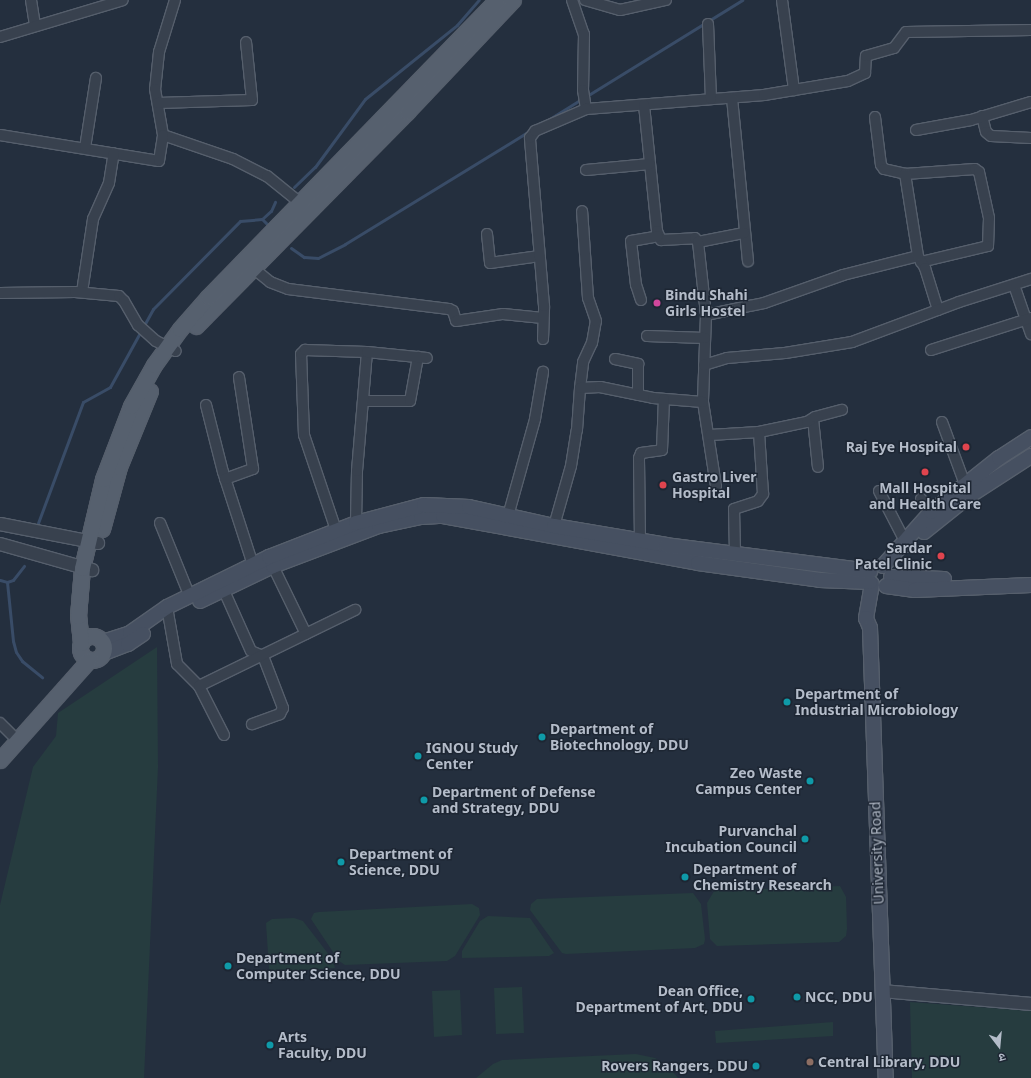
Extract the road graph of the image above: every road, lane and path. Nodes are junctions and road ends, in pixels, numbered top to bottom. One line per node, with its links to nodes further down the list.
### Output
1 (31, 0): 11 (street)
2 (122, 0): 11 (street)
3 (175, 0): 20 (street)
4 (497, 0): 34 (main road)
5 (514, 0): 34 (main road)
6 (572, 0): 22 (street)
7 (585, 0): 8 (street)
8 (666, 0)
9 (782, 0): 16 (street)
10 (708, 24): 18 (street)
11 (36, 25): 13 (street)
12 (1031, 30): 16 (street)
13 (0, 37)
14 (246, 42): 20 (street)
15 (96, 78): 29 (street)
16 (794, 90): 17 (street)
17 (732, 98): 18 (street); 36 (street)
18 (711, 100): 21 (street)
19 (1031, 102): 23 (street)
20 (158, 103): 27 (street)
21 (644, 105): 22 (street); 31 (street)
22 (586, 109): 40 (street)
23 (982, 116): 25 (street); 28 (street)
24 (875, 117): 33 (street)
25 (916, 130)
26 (0, 135): 29 (street)
27 (163, 135): 30 (street); 34 (street)
28 (1031, 138)
29 (85, 148): 30 (street)
30 (114, 153): 46 (street)
31 (650, 164): 32 (street); 38 (street)
32 (586, 170)
33 (905, 174): 41 (street); 41 (street)
34 (305, 206): 43 (main road)
35 (582, 212): 64 (street)
36 (744, 233): 39 (street); 42 (street)
37 (488, 234): 40 (street)
38 (658, 236): 39 (street); 48 (street)
39 (698, 242): 50 (street)
40 (540, 256): 51 (street)
41 (920, 259): 49 (street); 50 (street)
42 (748, 261)
43 (249, 264): 51 (street); 57 (main road)
44 (1031, 279): 45 (street)
45 (1014, 285): 49 (street); 52 (street)
46 (82, 292): 47 (street); 57 (street)
47 (0, 293)
48 (641, 300)
49 (938, 310): 61 (street)
50 (706, 315): 56 (street)
51 (543, 318): 55 (street)
52 (1028, 318): 53 (street); 58 (street)
53 (1031, 334)
54 (648, 336): 56 (street)
55 (543, 338)
56 (705, 338): 61 (street)
57 (171, 349): 91 (main road)
58 (931, 350)
59 (367, 352): 67 (street); 67 (street); 89 (street)
60 (615, 359): 65 (street)
61 (704, 365): 68 (street)
62 (544, 372): 83 (street)
63 (239, 377): 78 (street)
64 (580, 388): 65 (street); 88 (street)
65 (638, 395): 66 (street)
66 (664, 399): 68 (street); 90 (street)
67 (363, 401): 86 (street)
68 (703, 402): 74 (street)
69 (206, 405): 78 (street)
70 (842, 410): 71 (street)
71 (813, 419): 73 (street); 77 (street)
72 (942, 422): 81 (street)
73 (759, 432): 74 (street); 94 (street)
74 (710, 435): 79 (street)
75 (1031, 437): 81 (main road)
76 (1031, 456): 81 (main road)
77 (818, 467)
78 (225, 479): 96 (street)
79 (716, 486)
80 (879, 491): 93 (street)
81 (967, 491): 84 (main road)
82 (921, 499): 84 (street)
83 (508, 516): 86 (main road); 88 (main road)
84 (935, 516): 93 (main road)
85 (160, 523): 102 (street)
86 (356, 523): 89 (main road)
87 (0, 524): 91 (street)
88 (554, 526): 90 (main road)
89 (336, 530): 95 (main road)
90 (640, 541): 94 (main road)
91 (93, 543): 97 (main road)
92 (0, 544): 97 (street)
93 (906, 544): 99 (main road)
94 (735, 553): 99 (main road)
95 (271, 562): 96 (main road); 99 (main road); 100 (main road); 105 (street)
96 (253, 565): 100 (main road)
97 (87, 569): 106 (main road)
98 (1031, 576): 99 (main road)
99 (880, 578): 101 (main road); 115 (main road, University Road)
100 (222, 585): 102 (main road); 104 (main road); 107 (street)
101 (1031, 585)
102 (190, 596): 104 (main road)
103 (355, 610): 105 (street)
104 (168, 611): 106 (main road); 108 (street)
105 (306, 634): 107 (street)
106 (91, 648): 111 (main road); 114 (main road)
107 (263, 656): 108 (street); 110 (street)
108 (199, 686): 112 (street)
109 (0, 723): 111 (street)
110 (252, 724)
111 (12, 735): 113 (main road)
112 (224, 735)
113 (0, 747)
114 (0, 760)
115 (882, 991): 116 (street); 117 (main road, University Road)
116 (1031, 1004)
117 (886, 1078)

